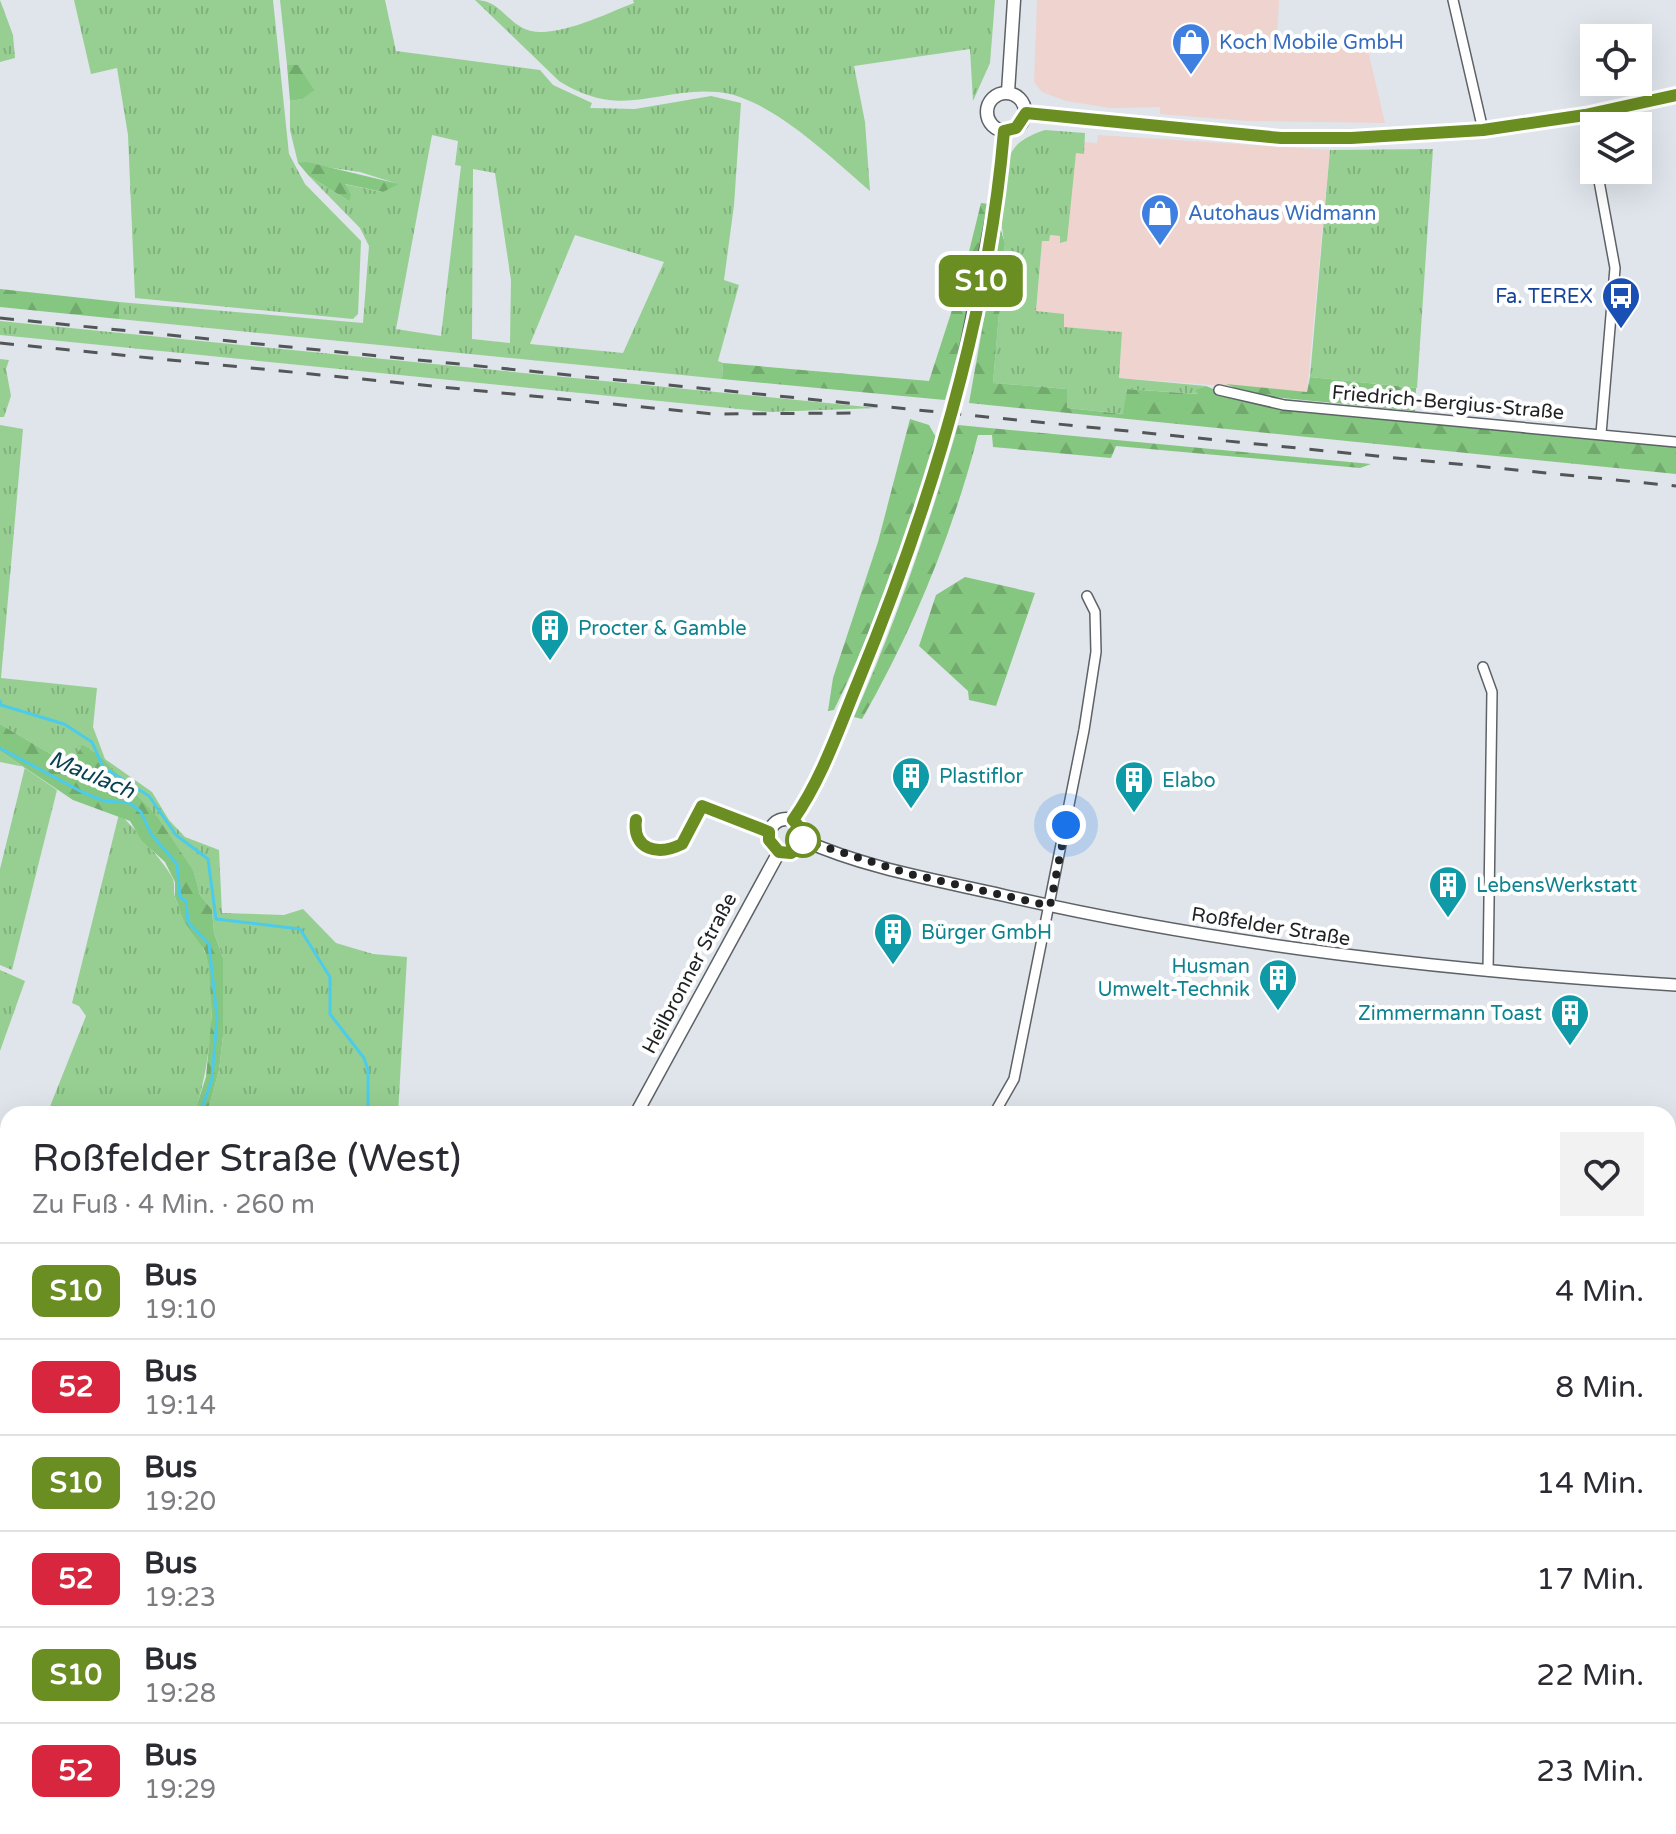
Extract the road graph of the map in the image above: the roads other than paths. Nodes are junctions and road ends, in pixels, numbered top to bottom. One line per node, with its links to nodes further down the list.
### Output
1 (1014, 0): 3 (main road)
2 (1453, 0): 8 (street)
3 (1008, 92): 6 (main road); 9 (main road)
4 (1676, 95): 5 (street)
5 (1599, 112)
6 (1026, 113): 8 (street); 9 (main road)
7 (1580, 116): 8 (street)
8 (1483, 130)
9 (1004, 131): 16 (main road, bridge)
10 (1600, 184): 12 (street)
11 (1219, 390): 12 (street, Friedrich-Bergius-Straße)
12 (1601, 434): 13 (street, Friedrich-Bergius-Straße)
13 (1676, 442)
14 (1087, 596): 19 (street)
15 (1483, 667): 20 (street)
16 (793, 820): 17 (main road); 18 (main road)
17 (803, 840): 18 (main road); 19 (street, Roßfelder Straße)
18 (779, 852): 22 (main road, Heilbronner Straße)
19 (1050, 906): 20 (street, Roßfelder Straße); 23 (street)
20 (1488, 971): 21 (street, Roßfelder Straße)
21 (1676, 985)
22 (640, 1106)
23 (999, 1106)

